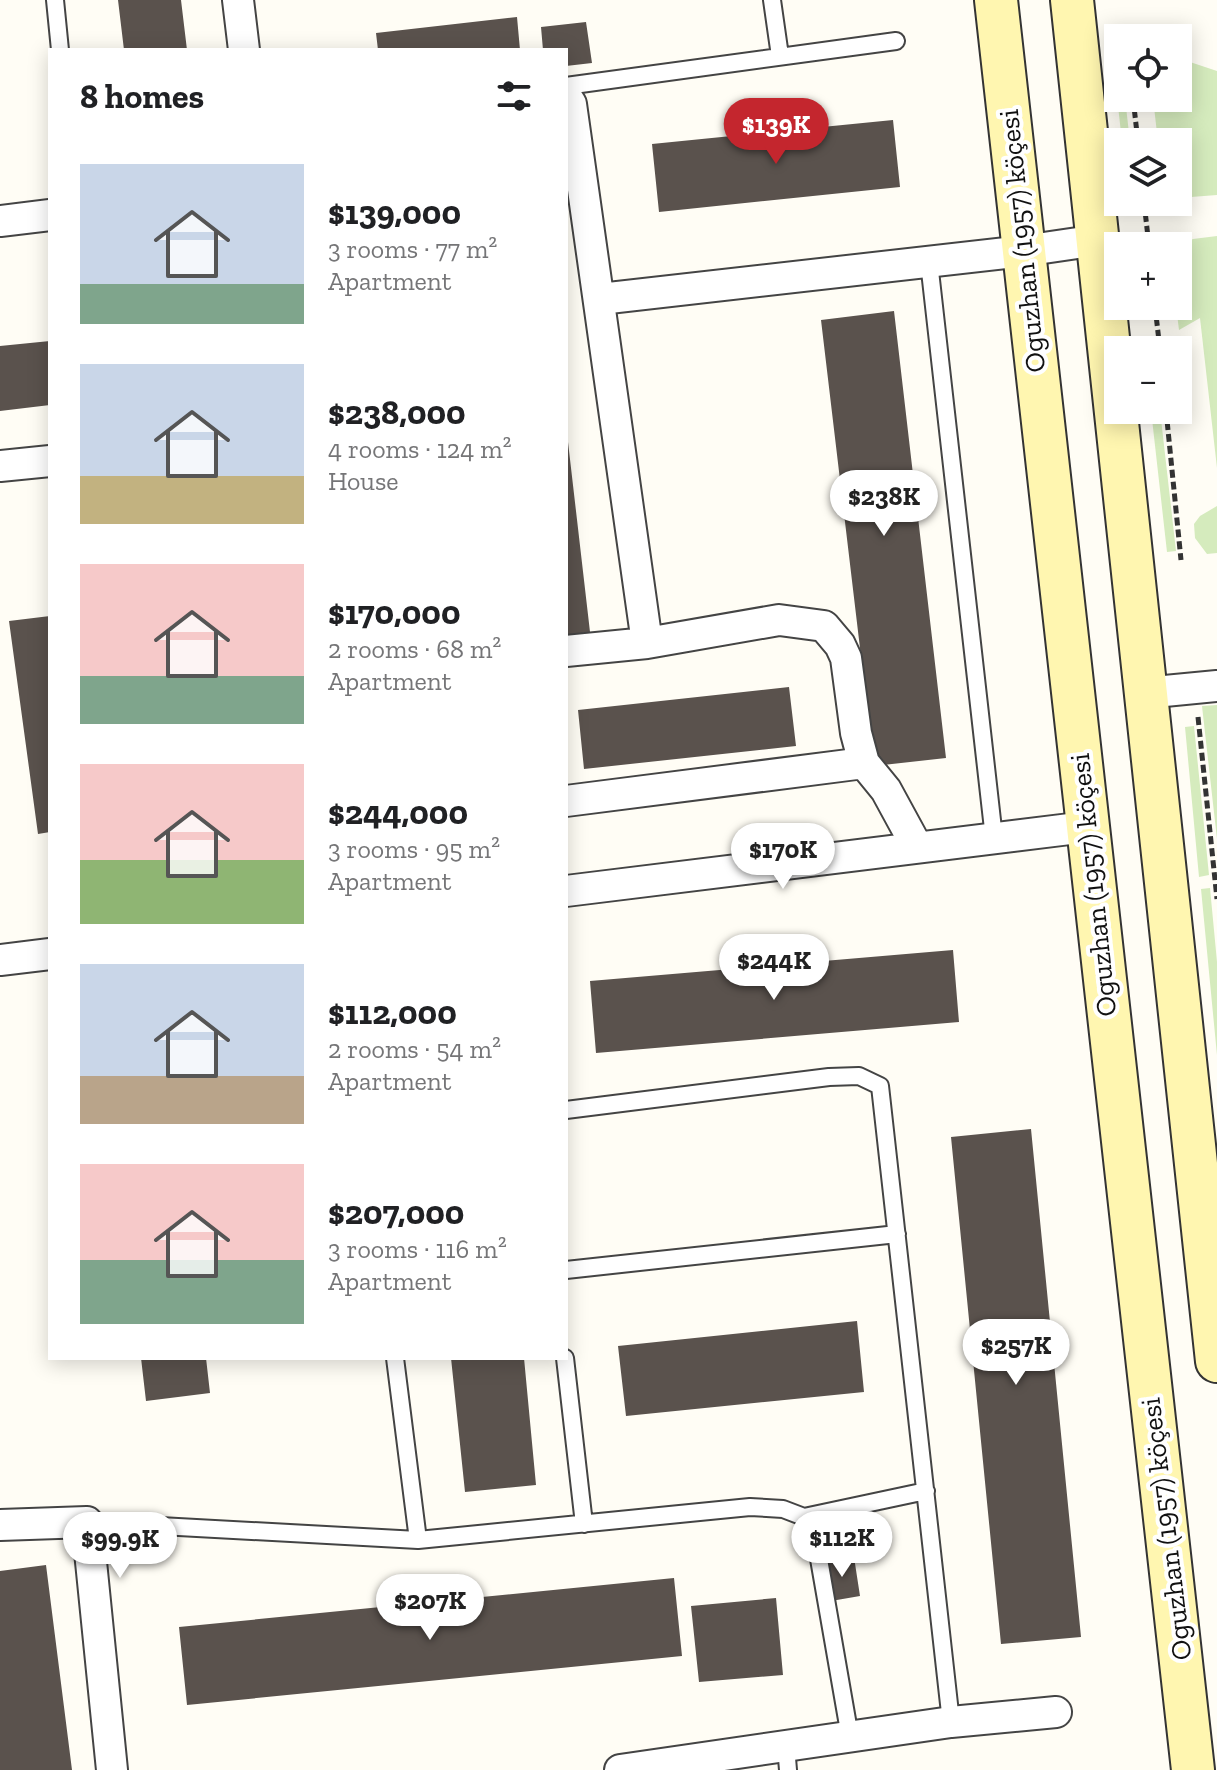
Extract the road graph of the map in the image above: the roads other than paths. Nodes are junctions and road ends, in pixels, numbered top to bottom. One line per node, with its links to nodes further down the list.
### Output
1 (55, 0): 7 (lane)
2 (238, 0): 8 (street)
3 (772, 0): 9 (lane)
4 (996, 0): 15 (main road, Oguzhan (1957) köçesi)
5 (1072, 0): 14 (main road)
6 (896, 41): 9 (lane)
7 (60, 48)
8 (244, 48)
9 (780, 56): 10 (lane)
10 (568, 86)
11 (568, 99): 17 (street)
12 (48, 215): 13 (street)
13 (0, 221)
14 (1098, 240): 15 (street); 22 (main road)
15 (1023, 251): 16 (street); 26 (main road, Oguzhan (1957) köçesi)
16 (929, 262): 17 (street); 27 (lane)
17 (600, 299): 20 (street)
18 (48, 461): 19 (street)
19 (0, 466)
20 (647, 643): 21 (street); 24 (street)
21 (568, 651)
22 (1144, 693): 23 (street); 37 (main road)
23 (1207, 696)
24 (864, 763): 25 (street); 28 (street)
25 (568, 801)
26 (1086, 827): 27 (street); 50 (main road, Oguzhan (1957) köçesi)
27 (994, 838): 28 (street)
28 (917, 847): 29 (street)
29 (568, 891)
30 (48, 954): 31 (street)
31 (0, 960)
32 (568, 1110): 33 (lane)
33 (897, 1234): 34 (lane); 38 (lane)
34 (568, 1270)
35 (395, 1360): 43 (lane)
36 (565, 1360): 41 (lane)
37 (1217, 1361)
38 (926, 1491): 39 (lane); 45 (lane)
39 (804, 1517): 41 (lane); 46 (lane)
40 (87, 1522): 42 (street); 43 (lane); 48 (street)
41 (584, 1524): 43 (lane)
42 (0, 1525)
43 (418, 1540)
44 (1056, 1712): 45 (street)
45 (951, 1722): 46 (street)
46 (850, 1737): 47 (street)
47 (787, 1758): 49 (street)
48 (112, 1770)
49 (620, 1770)
50 (1193, 1770)

